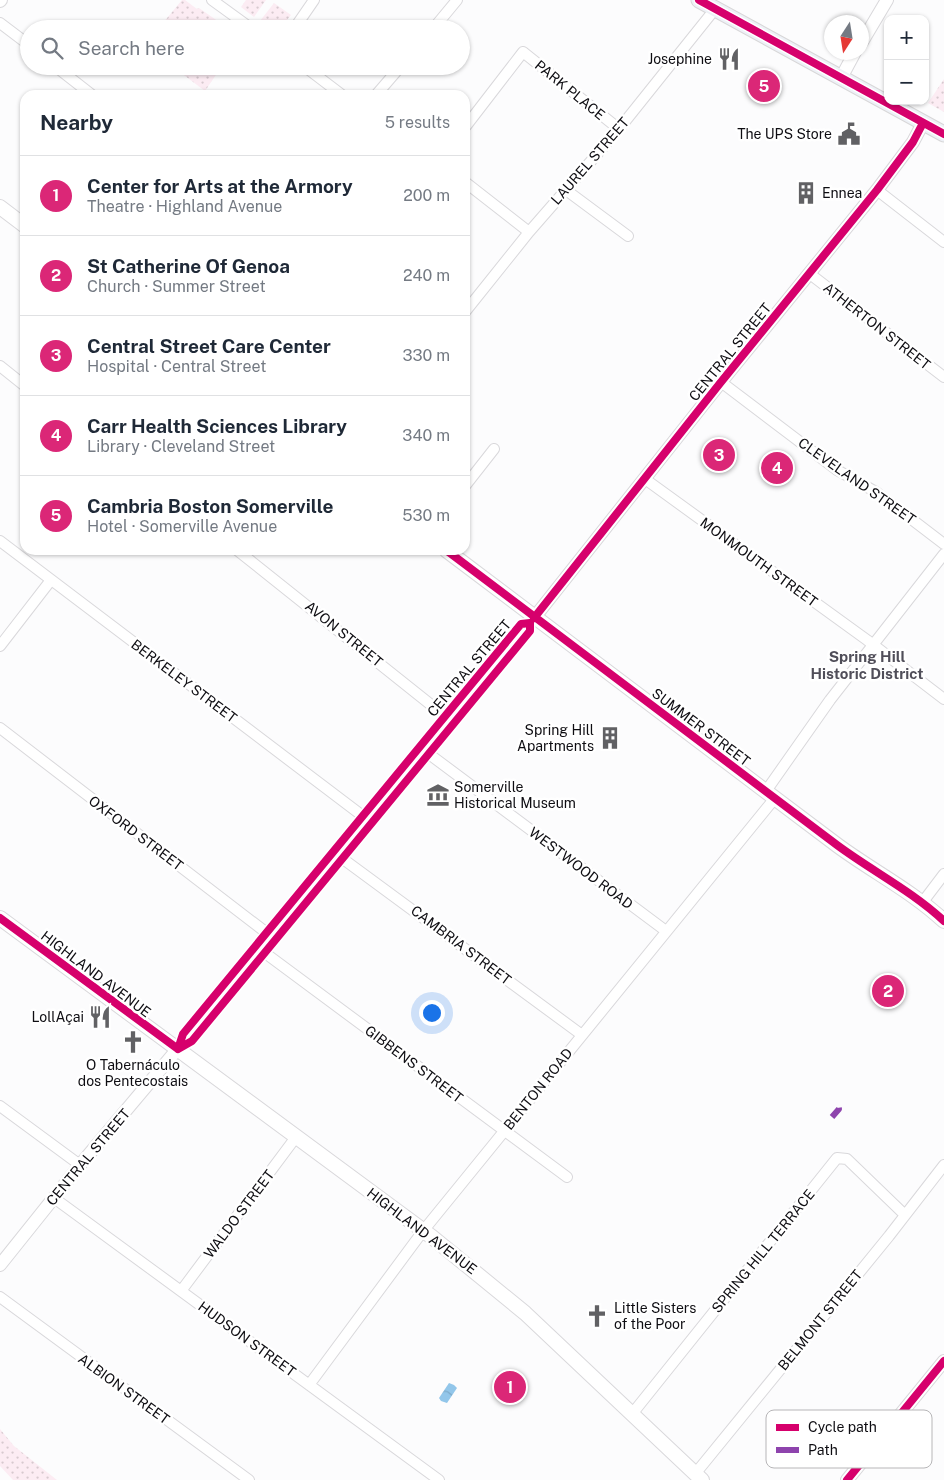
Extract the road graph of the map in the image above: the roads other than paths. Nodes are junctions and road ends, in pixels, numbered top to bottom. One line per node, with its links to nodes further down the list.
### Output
1 (212, 0): 7 (street)
2 (314, 0): 8 (street)
3 (457, 0): 9 (street)
4 (699, 0): 6 (main road)
5 (887, 0): 11 (street)
6 (715, 9): 17 (main road); 23 (street, LAUREL STREET)
7 (240, 20)
8 (300, 20)
9 (440, 20)
10 (0, 23): 12 (street)
11 (869, 30)
12 (20, 38)
13 (851, 60): 17 (street)
14 (66, 75): 18 (street)
15 (316, 75): 19 (street)
16 (393, 75): 20 (street)
17 (841, 78): 22 (main road)
18 (86, 90)
19 (335, 90)
20 (380, 90)
21 (470, 121): 23 (street, PARK PLACE)
22 (923, 123): 24 (main road); 27 (street, CENTRAL STREET)
23 (619, 129): 26 (street, LAUREL STREET)
24 (944, 134)
25 (470, 186): 30 (street)
26 (566, 190): 30 (street, LAUREL STREET); 31 (street)
27 (877, 190): 32 (street); 33 (street, CENTRAL STREET)
28 (0, 207): 29 (main road)
29 (20, 222)
30 (529, 232): 34 (street, LAUREL STREET)
31 (628, 236)
32 (944, 242)
33 (810, 274): 36 (street, ATHERTON STREET); 38 (street, CENTRAL STREET)
34 (470, 306)
35 (0, 366): 37 (street)
36 (944, 377)
37 (20, 382)
38 (721, 382): 40 (street, CENTRAL STREET); 43 (street, CLEVELAND STREET)
39 (494, 449): 41 (street)
40 (644, 478): 48 (street, CENTRAL STREET); 49 (street, MONMOUTH STREET)
41 (470, 480)
42 (0, 541): 47 (street, BERKELEY STREET)
43 (944, 544)
44 (944, 554): 49 (street, BENTON ROAD)
45 (243, 555): 52 (street, AVON STREET)
46 (452, 555): 48 (main road, SUMMER STREET)
47 (51, 580): 50 (street); 56 (street, BERKELEY STREET)
48 (534, 618): 52 (street, CENTRAL STREET); 55 (main road, SUMMER STREET)
49 (873, 645): 51 (street, MONMOUTH STREET); 55 (street, BENTON ROAD)
50 (0, 646)
51 (944, 700)
52 (450, 720): 54 (street, CENTRAL STREET)
53 (0, 728): 63 (street, OXFORD STREET)
54 (424, 751): 56 (street, CENTRAL STREET); 62 (street, WESTWOOD ROAD)
55 (770, 794): 59 (main road, SUMMER STREET); 62 (street, BENTON ROAD)
56 (368, 820): 57 (street, CENTRAL STREET)
57 (339, 856): 63 (street, CENTRAL STREET); 65 (street, CAMBRIA STREET)
58 (944, 874): 59 (street)
59 (922, 903): 61 (main road, SUMMER STREET)
60 (0, 918): 66 (main road, HIGHLAND AVENUE)
61 (944, 921)
62 (666, 931): 65 (street, BENTON ROAD)
63 (272, 937): 64 (street, CENTRAL STREET)
64 (261, 950): 66 (street, CENTRAL STREET); 68 (street, GIBBENS STREET)
65 (582, 1035): 68 (street, BENTON ROAD)
66 (178, 1049): 69 (main road, HIGHLAND AVENUE); 71 (street, CENTRAL STREET)
67 (0, 1106): 71 (street)
68 (504, 1131): 72 (street, GIBBENS STREET); 75 (street, BENTON ROAD)
69 (296, 1137): 75 (main road, HIGHLAND AVENUE); 77 (street, WALDO STREET)
70 (944, 1165): 74 (street, BELMONT STREET)
71 (80, 1166): 73 (street, CENTRAL STREET)
72 (567, 1177)
73 (54, 1198): 76 (street, CENTRAL STREET); 77 (street, HUDSON STREET)
74 (905, 1215): 82 (street, SPRING HILL TERRACE); 84 (street, BELMONT STREET)
75 (423, 1231): 80 (street, BENTON ROAD); 82 (main road, HIGHLAND AVENUE)
76 (0, 1265)
77 (181, 1291): 80 (street, HUDSON STREET)
78 (0, 1297): 85 (street, ALBION STREET)
79 (944, 1361): 81 (street)
80 (309, 1385): 86 (street, HUDSON STREET)
81 (904, 1410)
82 (632, 1414): 84 (main road, HIGHLAND AVENUE)
83 (857, 1468): 87 (street)
84 (698, 1477)
85 (249, 1480)
86 (439, 1480)
87 (847, 1480)

